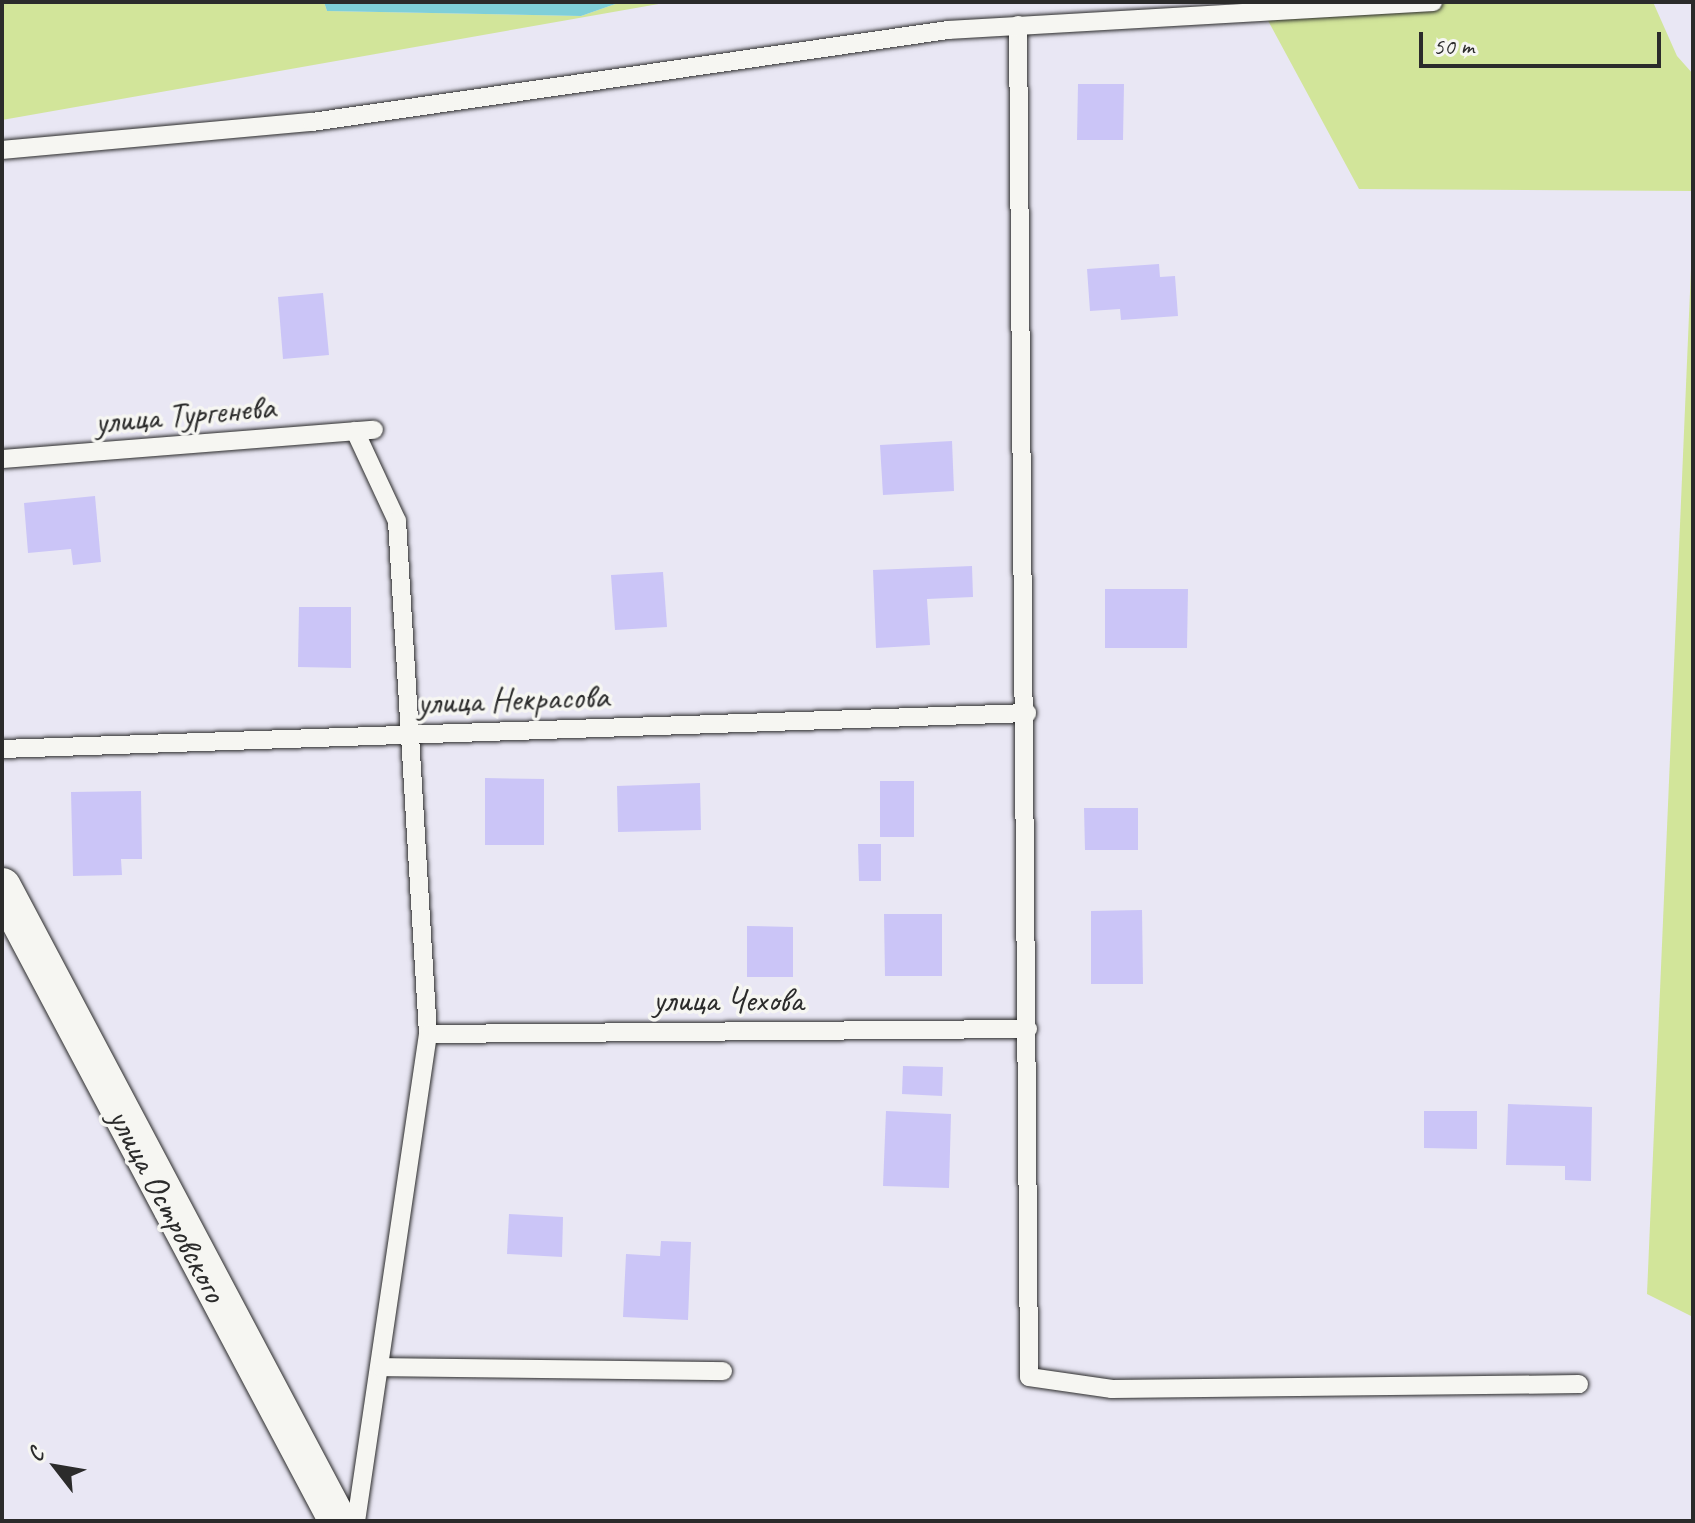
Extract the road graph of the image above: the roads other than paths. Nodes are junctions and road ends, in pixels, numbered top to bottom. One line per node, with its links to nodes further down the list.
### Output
1 (1433, 2): 2 (lane)
2 (1018, 25): 3 (lane); 7 (lane)
3 (2, 150)
4 (374, 430): 5 (lane, улица Тургенева)
5 (355, 431): 6 (lane, улица Тургенева); 8 (lane)
6 (2, 459)
7 (1027, 713): 8 (lane, улица Некрасова); 11 (lane)
8 (413, 734): 9 (lane, улица Некрасова); 12 (lane)
9 (2, 749)
10 (2, 887): 16 (street, улица Островского)
11 (1028, 1029): 12 (lane, улица Чехова); 15 (lane)
12 (428, 1034): 13 (lane)
13 (381, 1367): 14 (lane); 17 (lane)
14 (723, 1371)
15 (1579, 1384)
16 (338, 1521)
17 (356, 1521)

